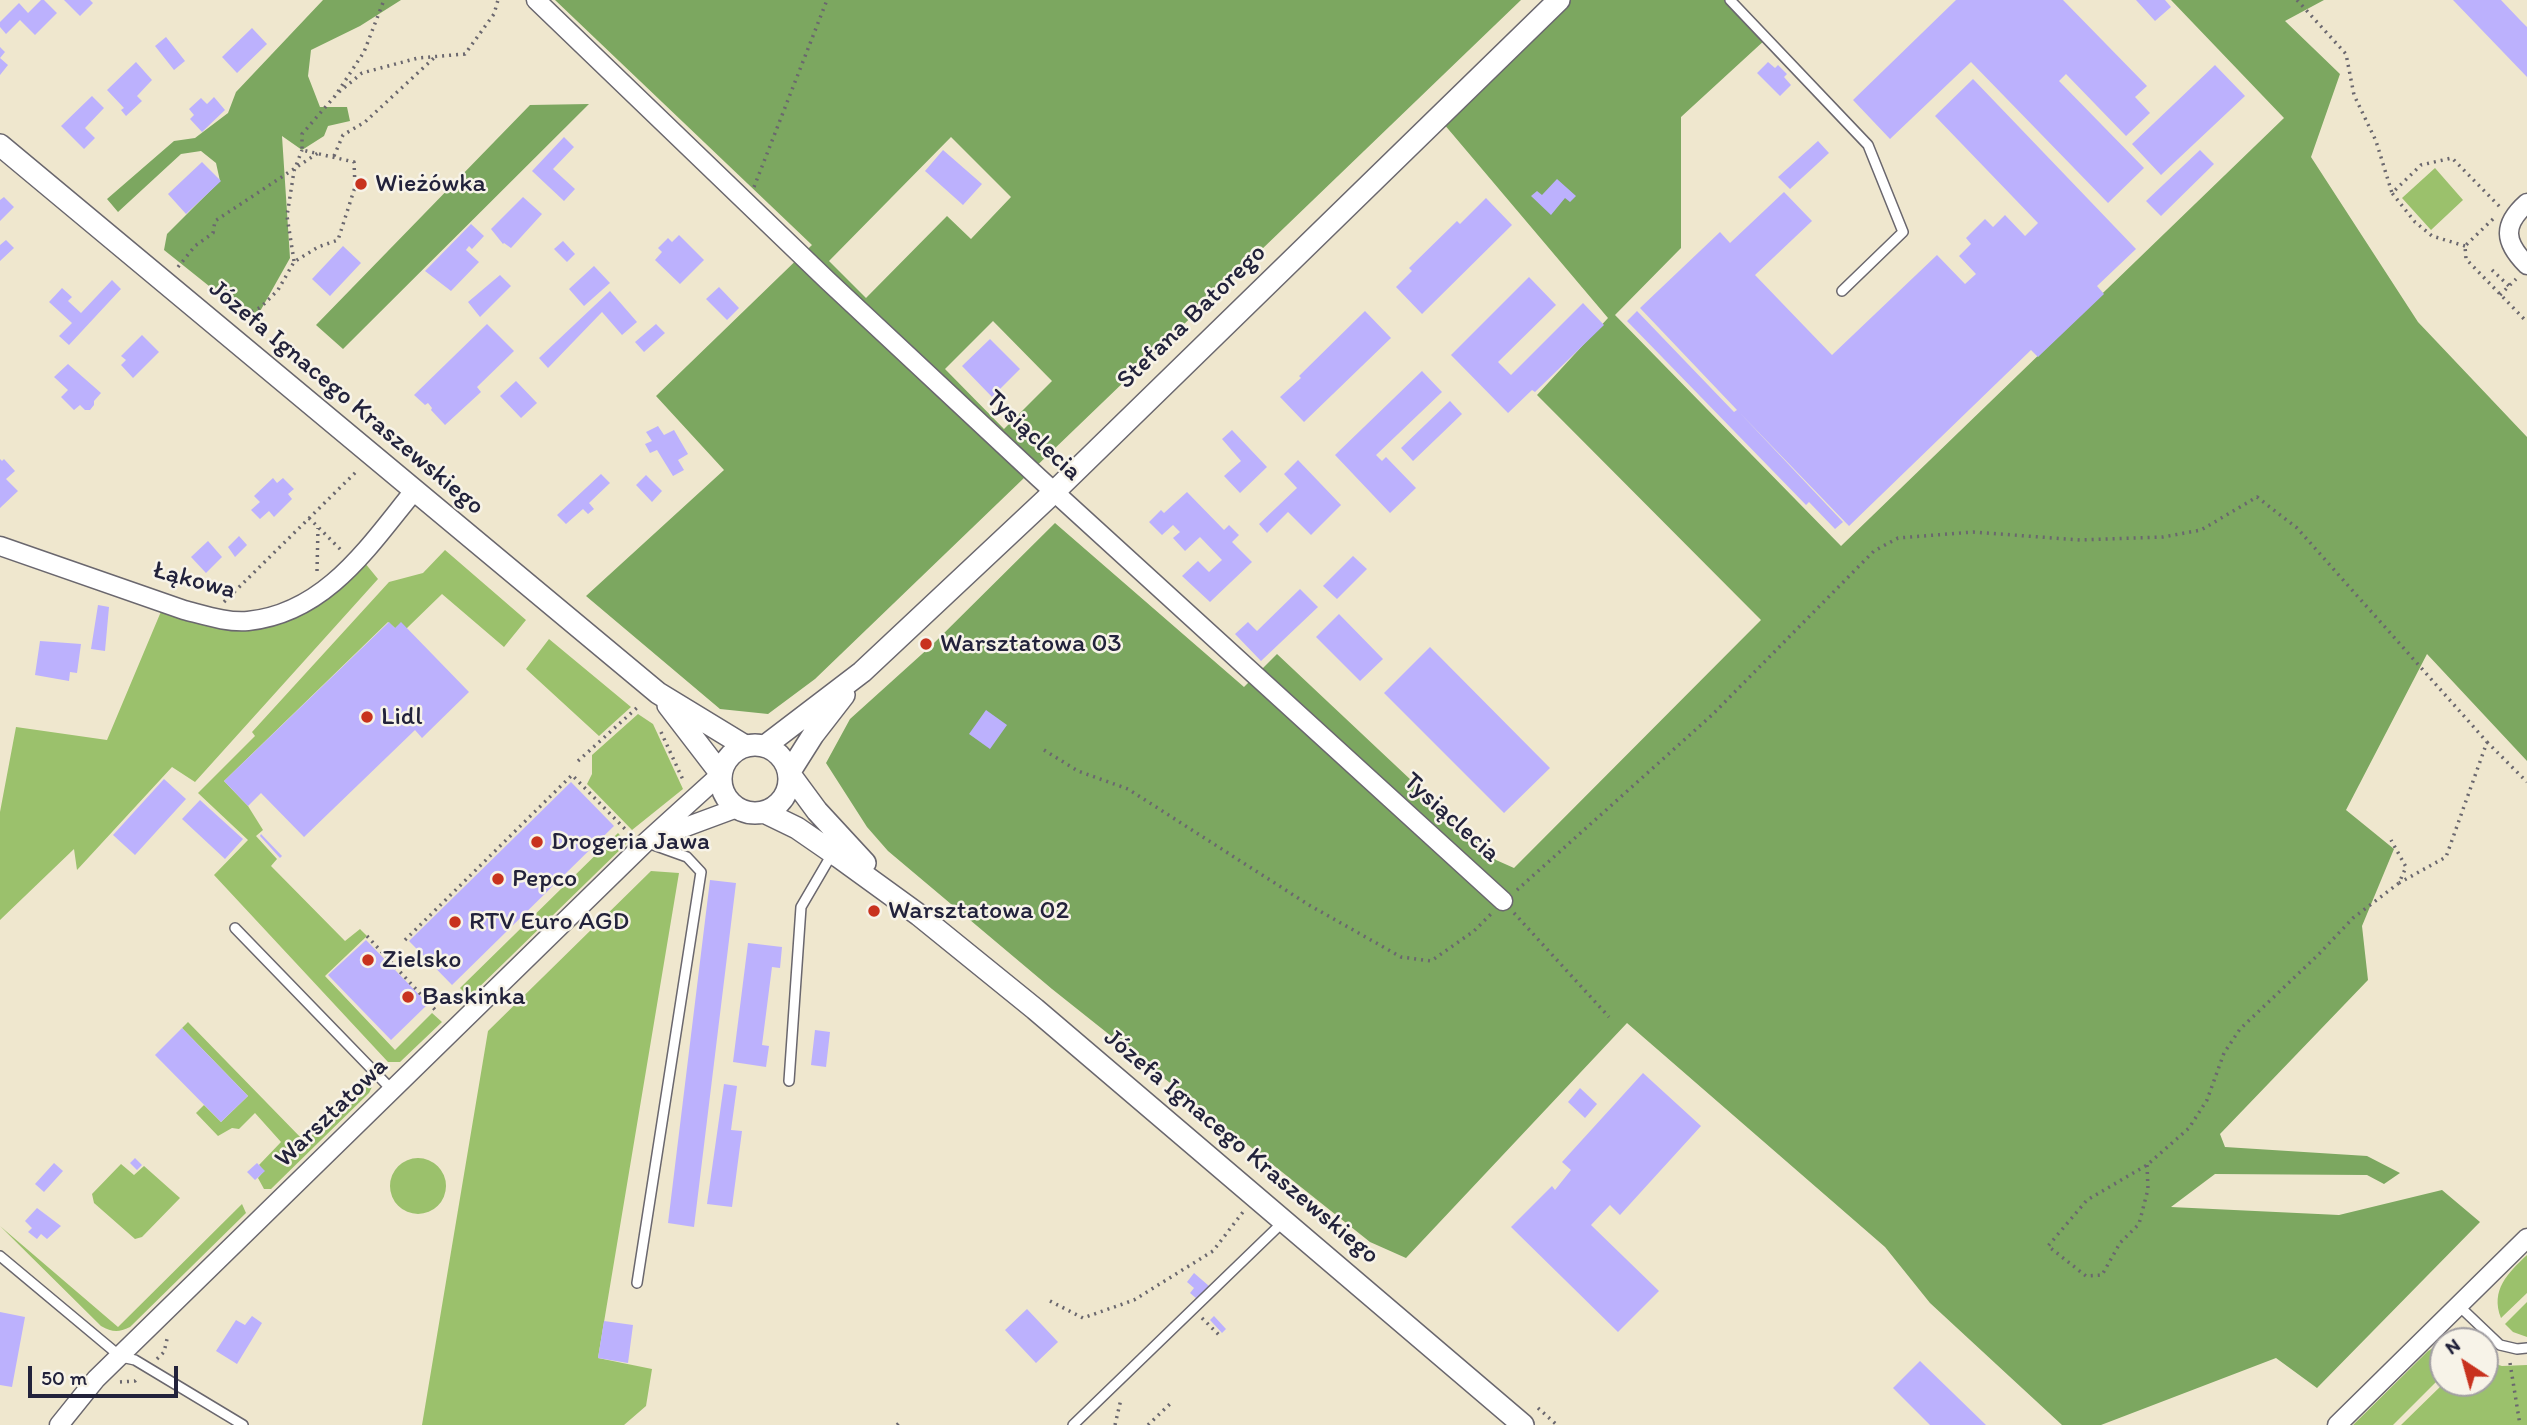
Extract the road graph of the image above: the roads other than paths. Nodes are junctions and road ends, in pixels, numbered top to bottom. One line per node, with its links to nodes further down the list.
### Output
1 (536, 0): 9 (street, Tysiąclecia)
2 (1559, 0): 9 (street, Stefana Batorego)
3 (1730, 0): 7 (lane)
4 (0, 145): 8 (street, Józefa Ignacego Kraszewskiego)
5 (2527, 203): 6 (street)
6 (2524, 262)
7 (1842, 291)
8 (414, 491): 10 (street, Łąkowa); 12 (street, Józefa Ignacego Kraszewskiego)
9 (1054, 492): 11 (street, Stefana Batorego); 20 (street, Tysiąclecia)
10 (0, 546)
11 (862, 672): 13 (street, Stefana Batorego); 15 (street, Stefana Batorego)
12 (649, 703): 13 (street, Józefa Ignacego Kraszewskiego); 14 (street, Józefa Ignacego Kraszewskiego)
13 (755, 746): 14 (street); 15 (street)
14 (721, 774): 16 (street); 18 (street, Warsztatowa)
15 (789, 774): 17 (street); 21 (street, Józefa Ignacego Kraszewskiego)
16 (737, 808): 17 (street); 18 (street, Warsztatowa)
17 (764, 812): 19 (street, Józefa Ignacego Kraszewskiego)
18 (639, 839): 24 (street, Warsztatowa); 28 (lane)
19 (833, 853): 21 (street, Józefa Ignacego Kraszewskiego); 23 (lane)
20 (1503, 901)
21 (919, 915): 25 (street, Józefa Ignacego Kraszewskiego)
22 (235, 928): 24 (lane)
23 (789, 1081)
24 (393, 1091): 31 (street, Warsztatowa)
25 (1284, 1221): 34 (lane); 35 (street, Józefa Ignacego Kraszewskiego)
26 (2527, 1238): 29 (street)
27 (0, 1256): 31 (lane)
28 (637, 1283)
29 (2458, 1305): 30 (lane); 36 (street)
30 (2527, 1348)
31 (121, 1357): 32 (street, Warsztatowa); 33 (lane)
32 (59, 1425)
33 (243, 1425)
34 (1073, 1425)
35 (1523, 1425)
36 (2337, 1425)

